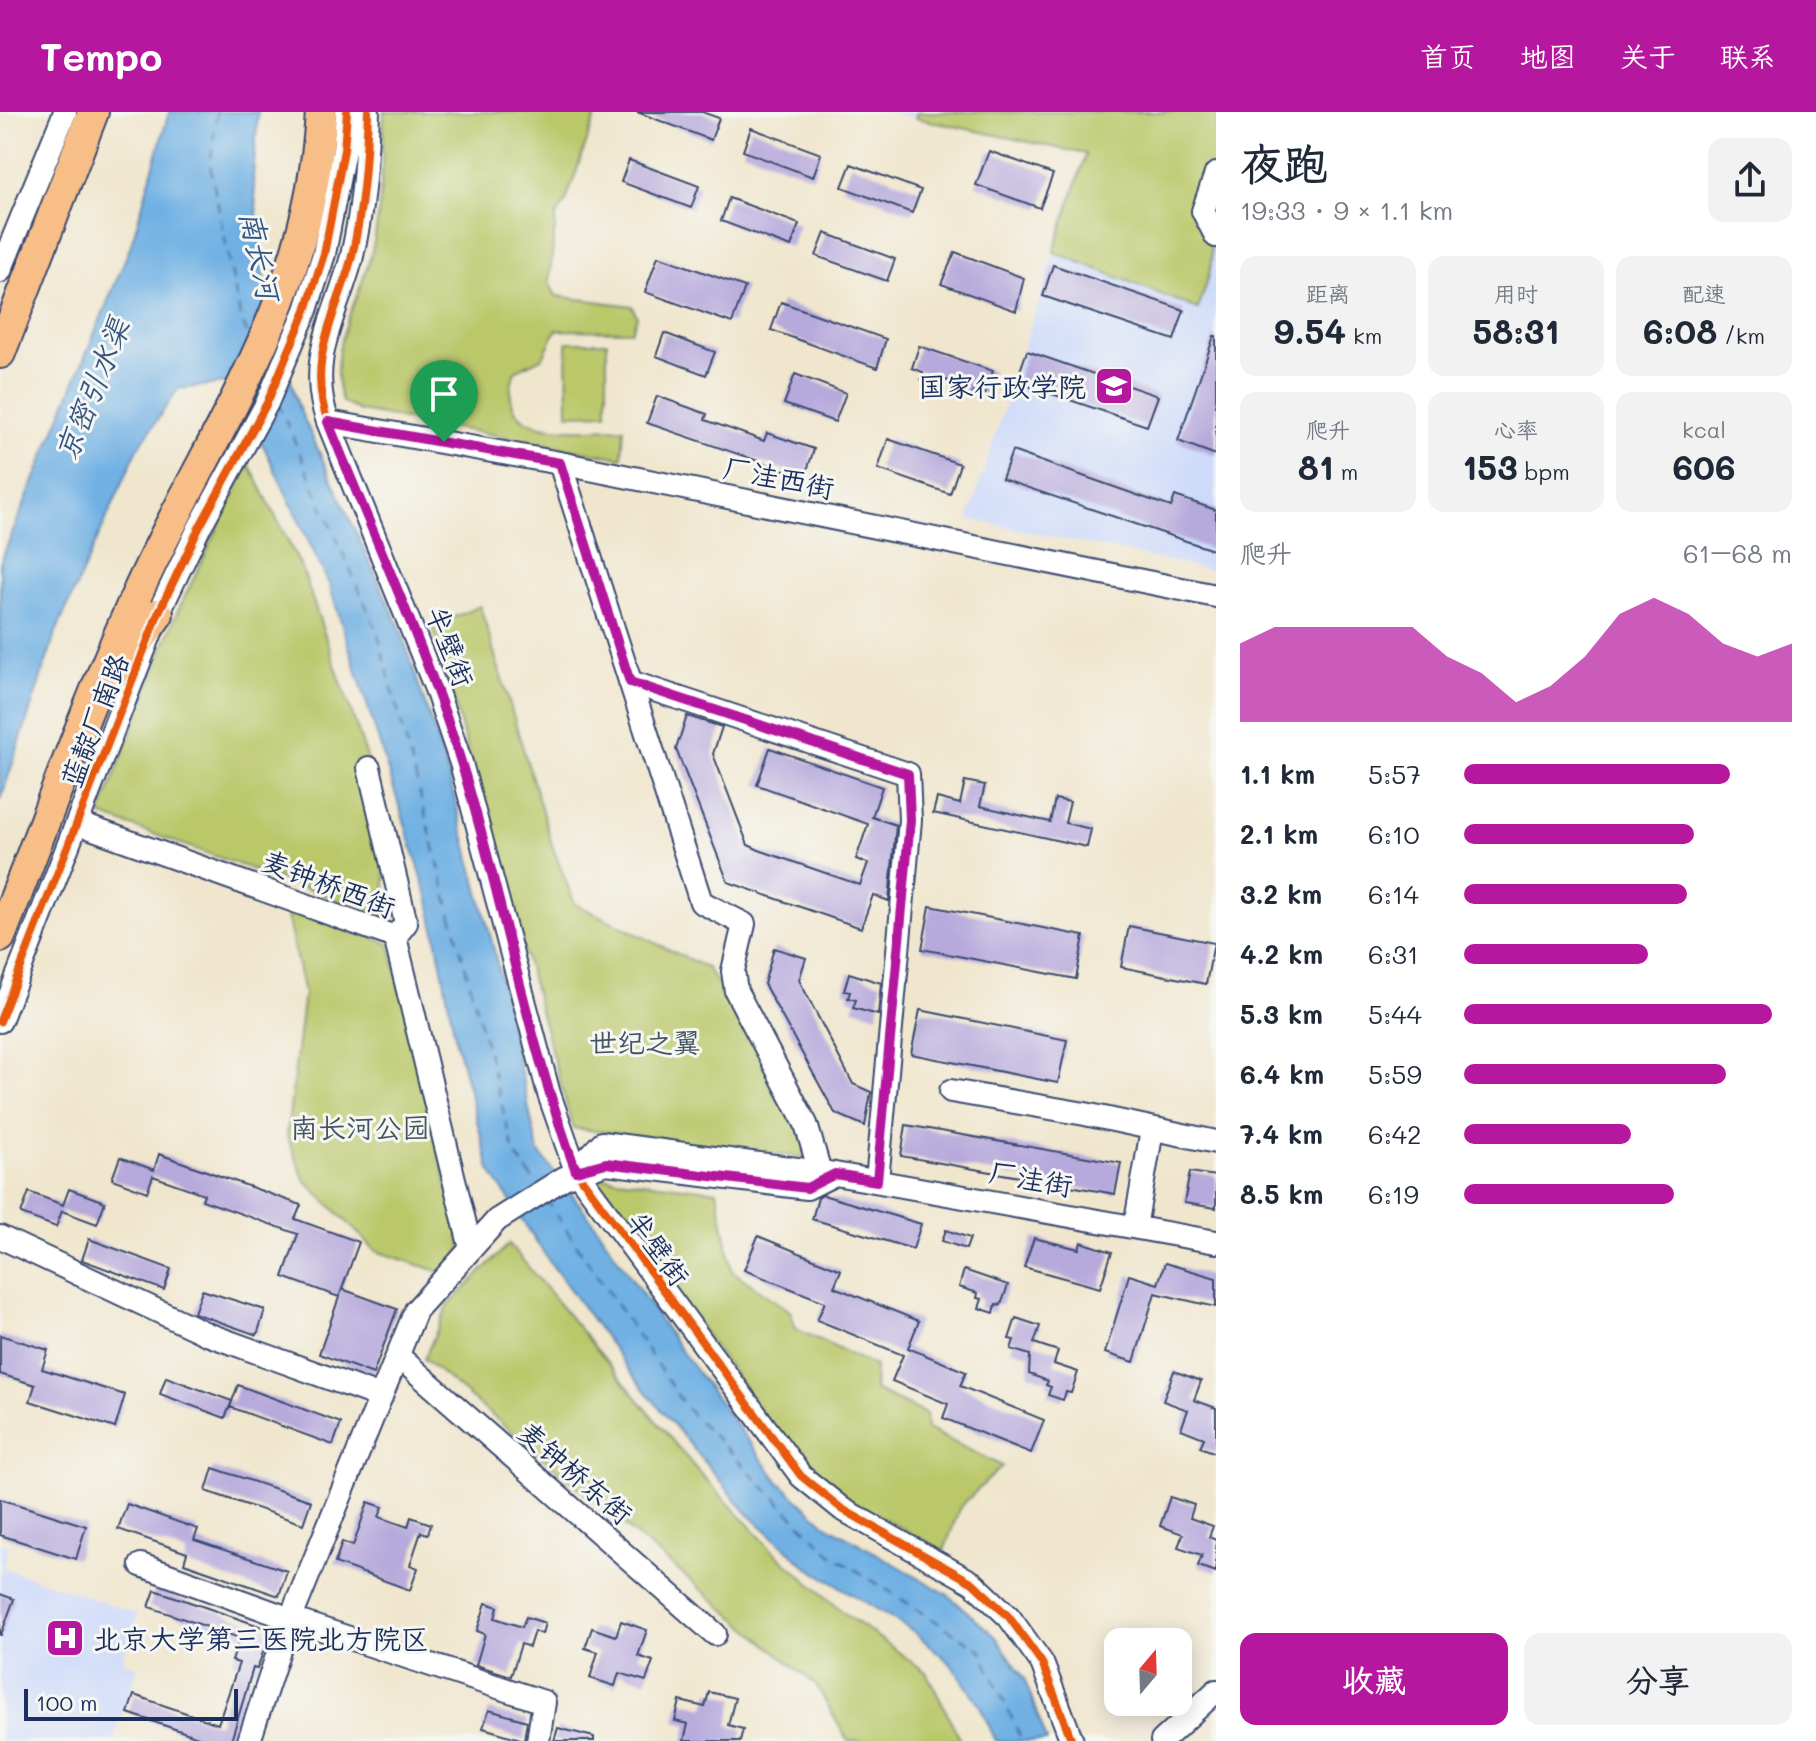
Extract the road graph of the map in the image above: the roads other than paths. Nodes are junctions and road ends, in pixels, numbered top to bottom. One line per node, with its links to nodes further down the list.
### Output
1 (93, 112): 6 (highway)
2 (321, 112): 9 (highway)
3 (347, 112): 9 (street)
4 (368, 112): 12 (street, 半壁街)
5 (64, 115): 6 (street); 10 (street)
6 (74, 169): 11 (highway)
7 (1216, 174): 8 (street)
8 (1216, 236)
9 (313, 247): 13 (highway)
10 (0, 271)
11 (2, 347)
12 (328, 422): 14 (street, 厂洼西街); 28 (street, 半壁街)
13 (235, 436): 16 (street, 蓝靛厂南路); 18 (highway, 蓝靛厂南路)
14 (560, 463): 15 (street, 厂洼西街); 17 (street)
15 (1216, 596)
16 (158, 614): 18 (highway); 20 (street, 蓝靛厂南路)
17 (630, 682): 27 (street); 29 (street)
18 (88, 714): 21 (highway, 蓝靛厂南路)
19 (369, 768): 22 (street)
20 (77, 823): 22 (street, 麦钟桥西街); 23 (street, 蓝靛厂南路)
21 (0, 937)
22 (395, 937): 33 (street, 麦钟桥西街)
23 (0, 1021)
24 (951, 1091): 25 (street)
25 (1152, 1130): 26 (street); 30 (street)
26 (1216, 1142)
27 (827, 1173): 28 (street, 厂洼街); 29 (street, 厂洼街)
28 (570, 1174): 33 (street); 42 (street, 半壁街)
29 (877, 1181): 30 (street, 厂洼街)
30 (1135, 1227): 32 (street, 厂洼街)
31 (0, 1237): 35 (street)
32 (1216, 1242)
33 (471, 1249): 34 (street)
34 (398, 1356): 35 (street); 38 (street, 麦钟桥东街)
35 (381, 1397): 37 (street)
36 (141, 1565): 37 (street)
37 (291, 1619): 40 (street); 41 (street)
38 (715, 1634)
39 (1216, 1691): 43 (street)
40 (249, 1741)
41 (538, 1741)
42 (1072, 1741)
43 (1162, 1741)

